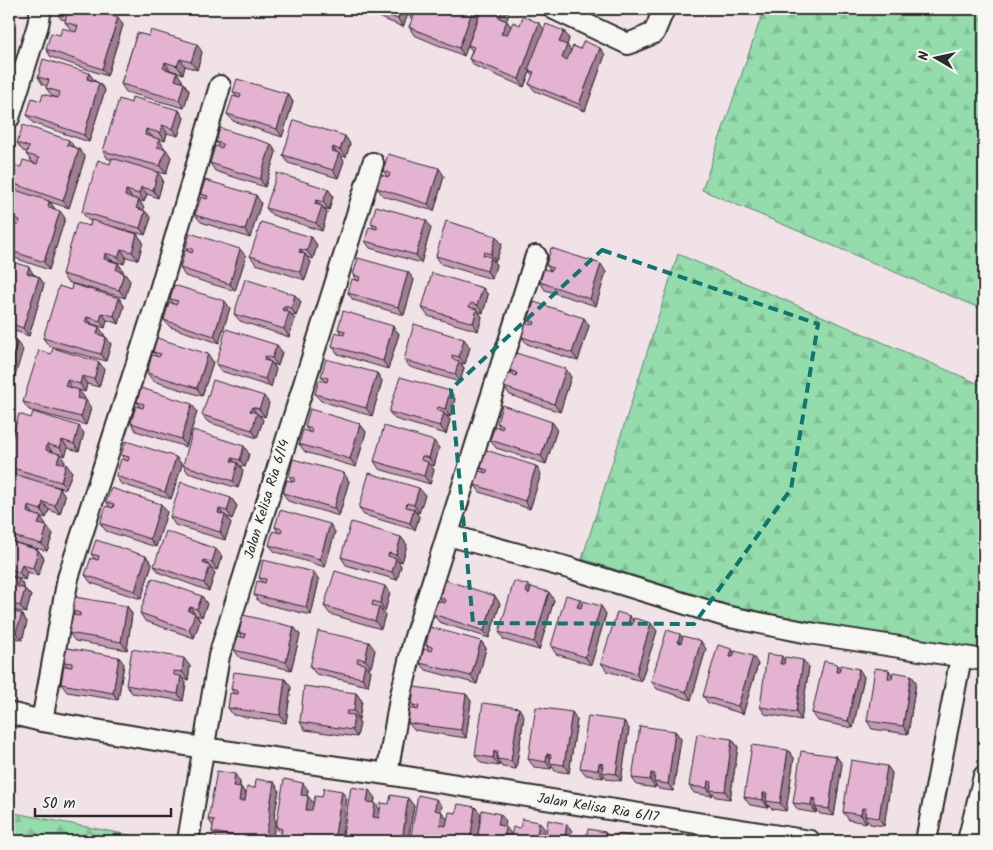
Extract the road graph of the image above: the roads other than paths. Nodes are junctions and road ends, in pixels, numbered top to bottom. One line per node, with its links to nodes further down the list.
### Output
1 (41, 9): 5 (street)
2 (554, 9): 3 (street)
3 (664, 9)
4 (220, 86): 12 (street)
5 (9, 118)
6 (372, 163): 13 (street, Jalan Kelisa Ria 6/14)
7 (536, 256): 8 (street)
8 (448, 535): 9 (street); 14 (street)
9 (961, 657): 10 (street); 18 (street)
10 (984, 660)
11 (9, 712): 12 (street, Jalan Kelisa Ria 6/17)
12 (42, 721): 13 (street, Jalan Kelisa Ria 6/17)
13 (203, 748): 14 (street, Jalan Kelisa Ria 6/17); 16 (street, Jalan Kelisa Ria 6/14)
14 (387, 774): 17 (street, Jalan Kelisa Ria 6/17)
15 (984, 776): 19 (street)
16 (188, 841)
17 (810, 841)
18 (926, 841)
19 (968, 841)

